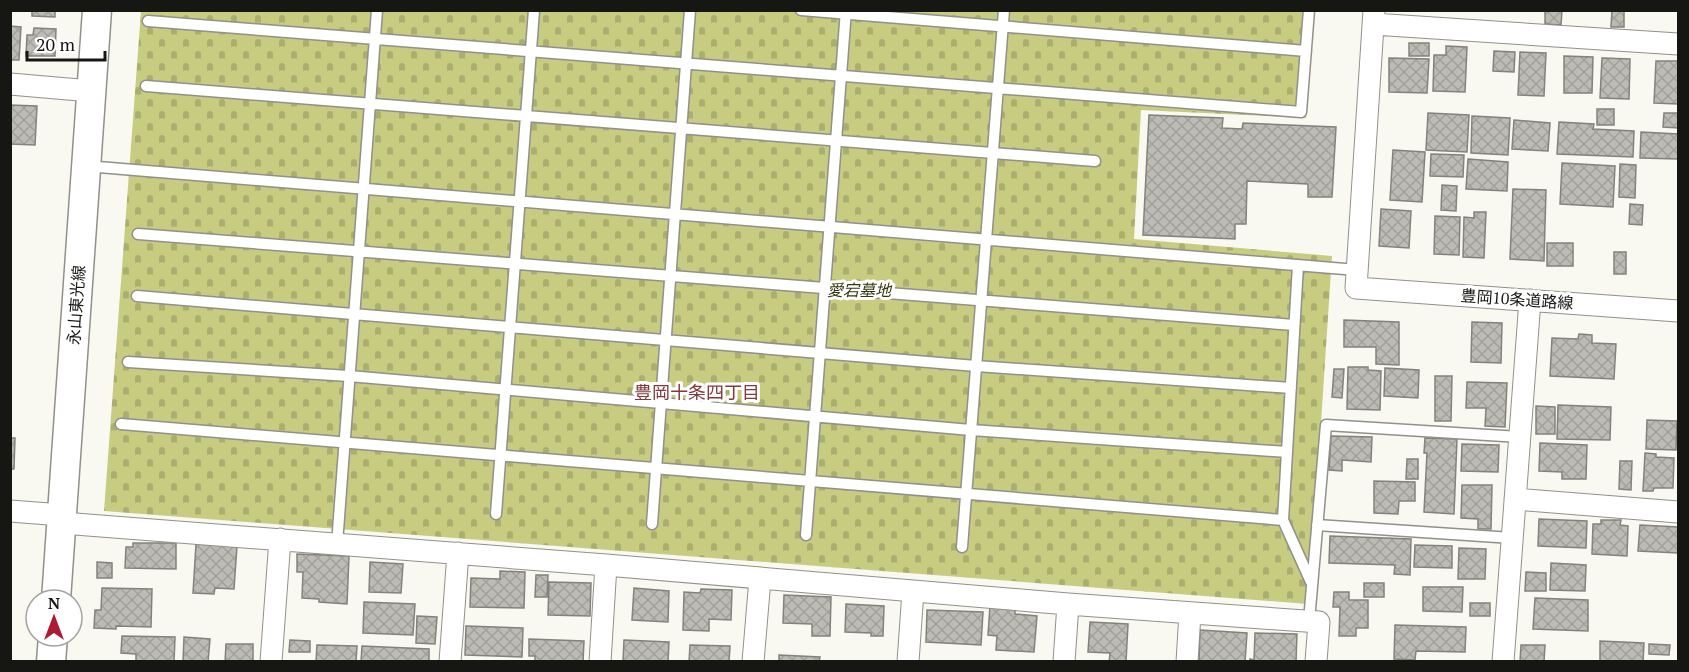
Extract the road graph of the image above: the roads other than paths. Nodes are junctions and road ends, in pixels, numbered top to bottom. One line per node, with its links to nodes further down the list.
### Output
1 (97, 10): 21 (street, 永山東光線)
2 (377, 10): 12 (lane)
3 (534, 10): 15 (lane)
4 (690, 10): 16 (lane)
5 (801, 10): 8 (lane)
6 (1004, 10): 11 (lane)
7 (1309, 10): 14 (lane)
8 (846, 12): 11 (lane); 17 (lane)
9 (1373, 17): 13 (street); 39 (street)
10 (148, 21): 12 (lane)
11 (1003, 27): 14 (lane); 20 (lane)
12 (375, 39): 15 (lane); 22 (lane)
13 (1678, 44)
14 (1306, 51): 20 (lane)
15 (531, 52): 16 (lane); 23 (lane)
16 (686, 65): 17 (lane); 24 (lane)
17 (841, 77): 20 (lane); 25 (lane)
18 (10, 84): 21 (street)
19 (146, 86): 22 (lane)
20 (998, 90): 26 (lane)
21 (91, 91): 28 (street, 永山東光線)
22 (370, 103): 23 (lane); 29 (lane)
23 (526, 116): 24 (lane); 30 (lane)
24 (682, 129): 25 (lane); 31 (lane)
25 (836, 142): 26 (lane); 32 (lane)
26 (993, 153): 27 (lane); 34 (lane)
27 (1095, 161)
28 (86, 166): 29 (lane); 70 (street, 永山東光線)
29 (363, 190): 30 (lane); 35 (lane)
30 (520, 202): 31 (lane); 36 (lane)
31 (675, 215): 32 (lane); 38 (lane)
32 (829, 227): 34 (lane); 40 (lane)
33 (138, 234): 35 (lane)
34 (986, 240): 37 (lane); 42 (lane)
35 (359, 251): 36 (lane); 45 (lane)
36 (515, 263): 38 (lane); 47 (lane)
37 (1298, 265): 39 (lane); 46 (lane)
38 (671, 276): 40 (lane); 48 (lane)
39 (1357, 279): 43 (street, 豊岡10条道路線)
40 (825, 288): 42 (lane); 49 (lane)
41 (137, 296): 45 (lane)
42 (982, 300): 46 (lane); 51 (lane)
43 (1530, 300): 44 (street, 豊岡10条道路線); 59 (street)
44 (1678, 311)
45 (354, 314): 47 (lane); 52 (lane)
46 (1294, 325): 53 (lane)
47 (510, 327): 48 (lane); 54 (lane)
48 (666, 340): 49 (lane); 55 (lane)
49 (820, 353): 51 (lane); 56 (lane)
50 (128, 362): 52 (lane)
51 (976, 366): 53 (lane); 58 (lane)
52 (350, 376): 54 (lane); 60 (lane)
53 (1291, 388): 61 (lane)
54 (505, 390): 55 (lane); 62 (lane)
55 (661, 403): 56 (lane); 63 (lane)
56 (815, 416): 58 (lane); 64 (lane)
57 (121, 424): 60 (lane)
58 (971, 430): 61 (lane); 65 (lane)
59 (1520, 437): 66 (street); 73 (lane)
60 (345, 443): 62 (lane); 77 (lane)
61 (1287, 452): 71 (lane)
62 (500, 455): 63 (lane); 69 (lane)
63 (657, 468): 64 (lane); 72 (lane)
64 (810, 481): 65 (lane); 74 (lane)
65 (966, 494): 71 (lane); 78 (lane)
66 (1515, 499): 68 (street); 75 (street)
67 (10, 511): 70 (street)
68 (1678, 512)
69 (495, 514)
70 (62, 519): 76 (street); 83 (street, 永山東光線)
71 (1283, 520): 82 (lane)
72 (652, 524)
73 (1317, 525): 75 (lane); 82 (lane)
74 (806, 535)
75 (1512, 538): 96 (street)
76 (280, 539): 77 (street); 88 (street)
77 (337, 544): 79 (street)
78 (962, 547)
79 (458, 553): 80 (street); 89 (street)
80 (606, 565): 81 (street); 90 (street)
81 (760, 579): 84 (street); 91 (street)
82 (1312, 584): 87 (lane)
83 (57, 588)
84 (913, 591): 85 (street); 92 (street)
85 (1068, 604): 86 (street); 93 (street)
86 (1190, 613): 87 (street); 94 (street)
87 (1309, 621): 95 (street)
88 (271, 662)
89 (450, 662)
90 (600, 662)
91 (753, 662)
92 (908, 662)
93 (1064, 662)
94 (1187, 662)
95 (1316, 662)
96 (1503, 662)

